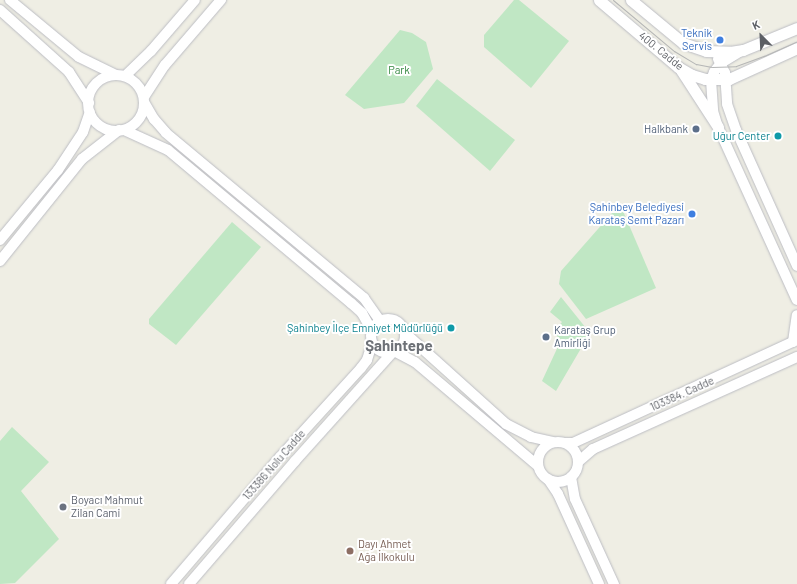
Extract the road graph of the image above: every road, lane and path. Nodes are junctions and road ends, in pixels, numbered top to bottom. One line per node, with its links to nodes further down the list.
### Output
1 (10, 0): 13 (street)
2 (195, 0): 13 (street)
3 (221, 0): 16 (street)
4 (599, 0): 12 (main road, 400. Cadde)
5 (631, 0): 10 (main road, 400. Cadde)
6 (0, 10): 17 (street)
7 (797, 28): 9 (main road)
8 (797, 48): 14 (main road, 400. Cadde)
9 (743, 50): 10 (main road, 400. Cadde); 11 (street)
10 (706, 51): 11 (street)
11 (721, 63): 14 (street); 15 (street)
12 (678, 67): 15 (main road, 400. Cadde); 18 (main road)
13 (120, 76): 16 (street); 17 (street)
14 (726, 79): 15 (main road, 400. Cadde); 22 (street)
15 (711, 80): 18 (street)
16 (144, 100): 19 (street); 25 (street)
17 (89, 107): 19 (street); 20 (street)
18 (718, 128): 23 (street)
19 (121, 130): 21 (street); 26 (street)
20 (0, 240)
21 (0, 261)
22 (797, 266)
23 (797, 300)
24 (797, 315): 28 (street)
25 (380, 320): 26 (street); 27 (street)
26 (372, 331): 29 (street)
27 (405, 333): 30 (street); 32 (street)
28 (795, 342): 33 (street, 103384. Cadde)
29 (372, 344): 30 (street); 38 (street, 133386 Nolu Cadde)
30 (394, 352): 35 (street); 39 (street, 133386 Nolu Cadde)
31 (797, 357): 34 (street)
32 (552, 442): 33 (street); 35 (street)
33 (565, 443): 34 (street)
34 (578, 462): 36 (street)
35 (538, 466): 37 (street)
36 (571, 477): 37 (street); 41 (street)
37 (548, 479): 40 (street)
38 (171, 584)
39 (189, 584)
40 (599, 584)
41 (614, 584)

